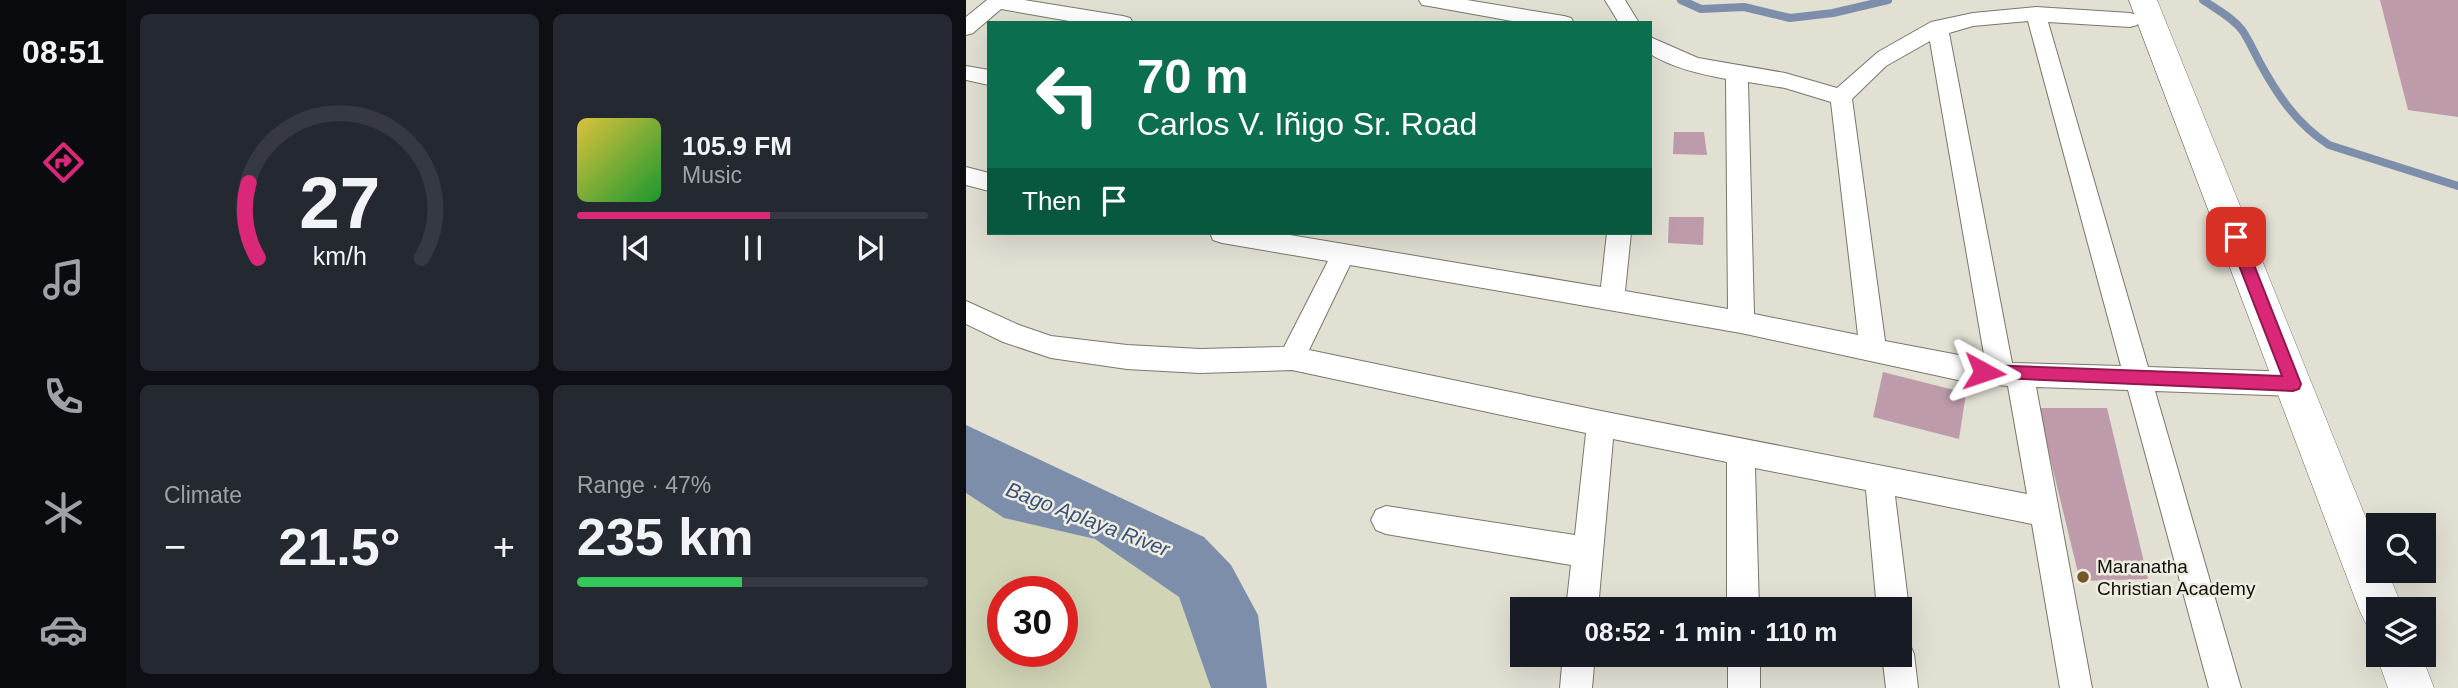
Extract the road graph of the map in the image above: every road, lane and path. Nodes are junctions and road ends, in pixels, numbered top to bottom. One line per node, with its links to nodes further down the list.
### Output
1 (1429, 0): 4 (street)
2 (1615, 0): 9 (street)
3 (998, 1): 7 (street); 10 (street)
4 (1465, 3): 8 (street)
5 (2136, 10): 6 (street); 29 (main road)
6 (2036, 14): 11 (street); 28 (street)
7 (1112, 21)
8 (1554, 21)
9 (1628, 21)
10 (966, 27)
11 (1938, 27): 16 (street); 27 (street)
12 (1652, 45): 14 (street)
13 (966, 73): 15 (street)
14 (1737, 74): 16 (street); 24 (street)
15 (987, 78)
16 (1841, 97): 25 (street)
17 (966, 176): 18 (street)
18 (987, 181)
19 (1234, 235): 21 (street)
20 (1619, 235): 22 (street)
21 (1344, 253): 22 (street); 26 (street)
22 (1612, 299): 24 (street)
23 (966, 312): 26 (street)
24 (1741, 322): 25 (street)
25 (1873, 351): 27 (street)
26 (1292, 358): 30 (street)
27 (2010, 374): 28 (street); 33 (street)
28 (2140, 379): 29 (street); 48 (street)
29 (2293, 384): 39 (main road)
30 (1601, 424): 31 (street); 35 (street)
31 (1741, 452): 32 (street); 37 (street)
32 (1879, 480): 33 (street); 38 (street)
33 (2045, 512): 47 (street)
34 (1386, 520): 35 (street)
35 (1586, 552): 36 (street)
36 (1583, 597)
37 (1743, 597)
38 (1892, 597)
39 (2376, 597)
40 (1577, 667): 44 (street)
41 (1744, 667): 45 (street)
42 (1900, 667): 46 (street)
43 (2403, 667): 49 (main road)
44 (1576, 688)
45 (1744, 688)
46 (1902, 688)
47 (2076, 688)
48 (2225, 688)
49 (2412, 688)

